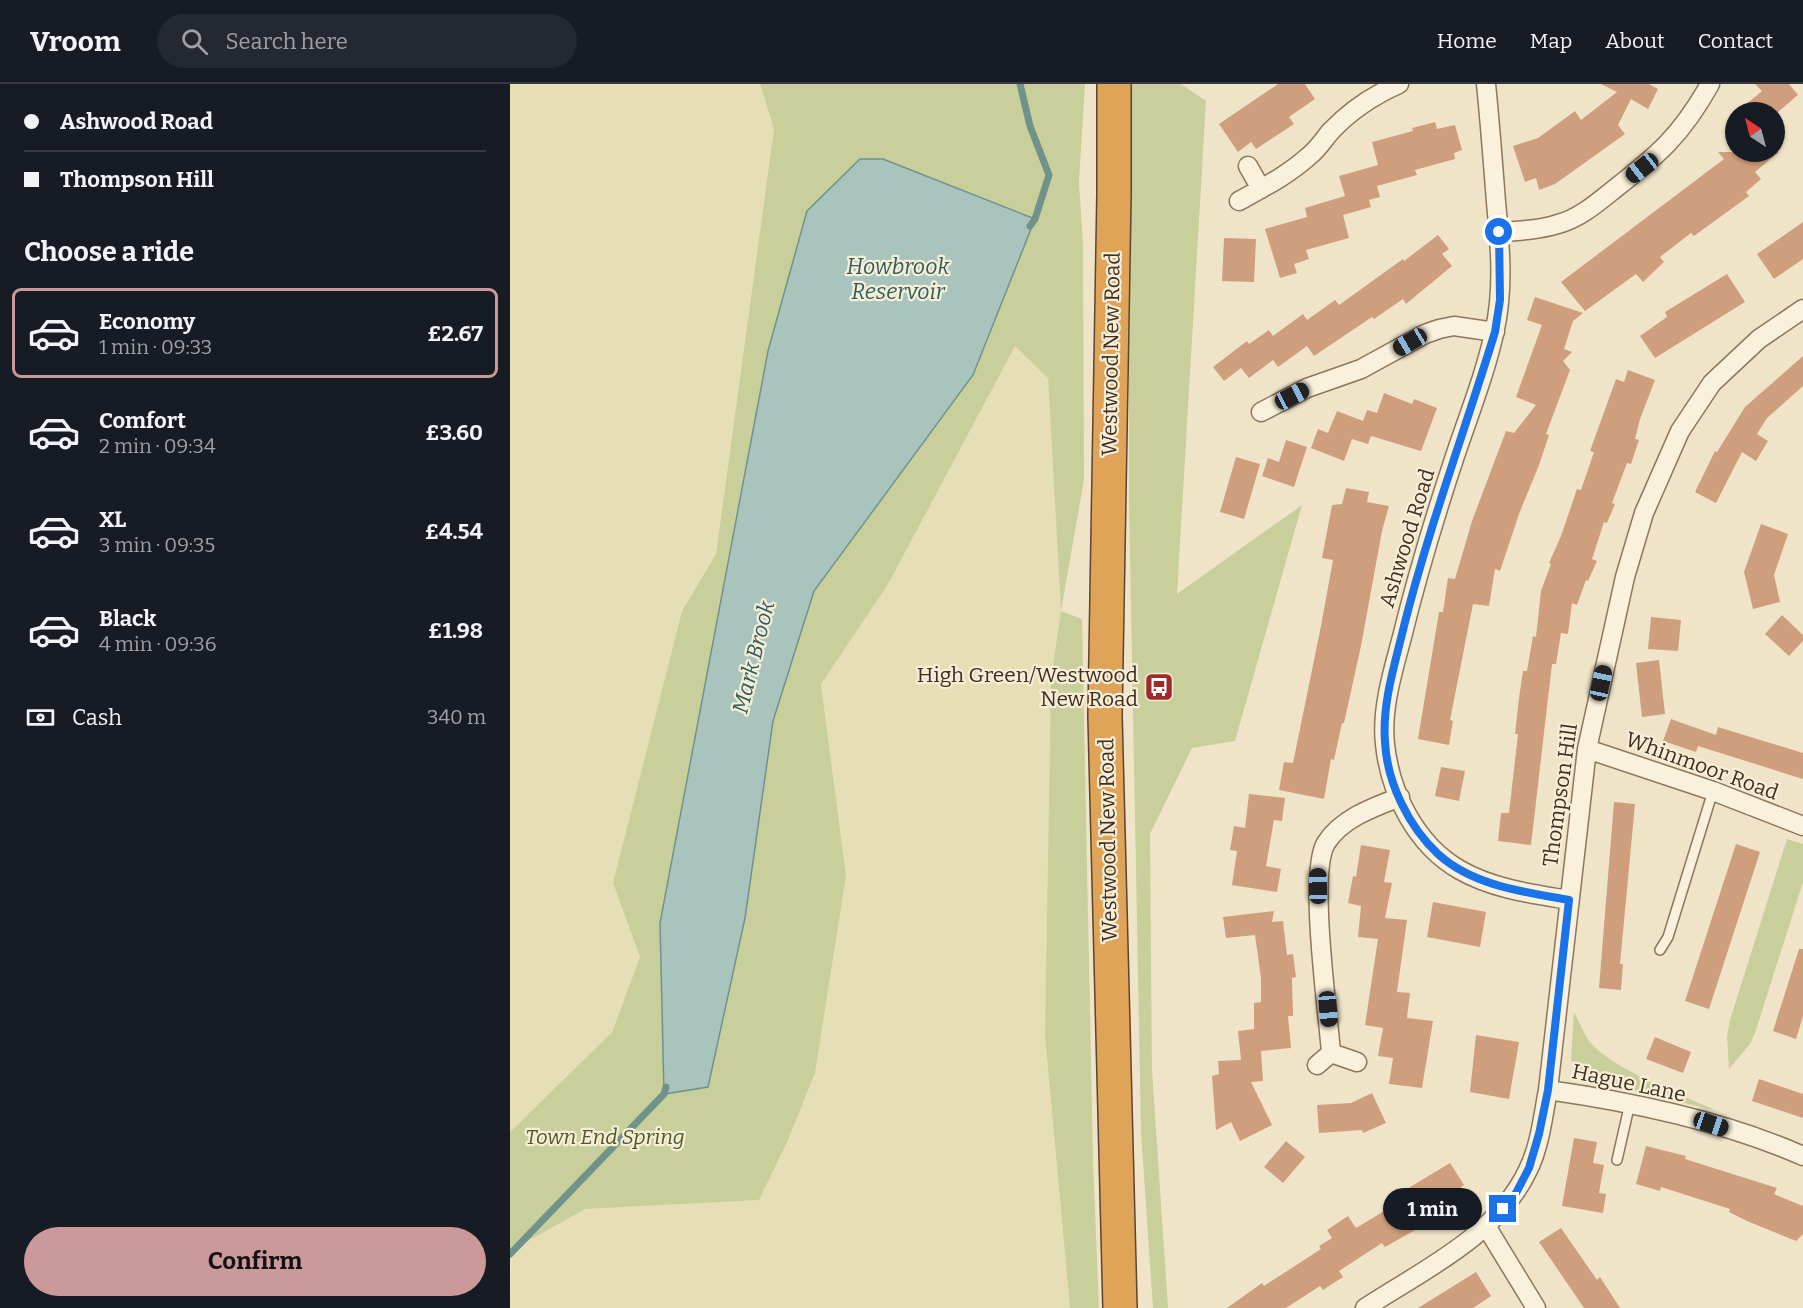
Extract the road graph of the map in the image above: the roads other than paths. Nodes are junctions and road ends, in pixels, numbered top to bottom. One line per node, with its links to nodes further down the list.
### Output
1 (1114, 84): 26 (highway, Westwood New Road)
2 (1399, 84): 6 (street)
3 (1486, 84): 8 (street, Ashwood Road)
4 (1710, 84): 8 (street)
5 (1248, 166): 6 (street)
6 (1261, 189): 7 (street)
7 (1239, 201)
8 (1499, 232): 10 (street, Ashwood Road)
9 (1803, 309): 12 (street, Thompson Hill)
10 (1495, 332): 11 (street); 14 (street, Ashwood Road)
11 (1261, 412)
12 (1587, 749): 13 (street, Whinmoor Road); 16 (street, Thompson Hill)
13 (1713, 791): 15 (street, Whinmoor Road); 17 (lane)
14 (1400, 797): 16 (street, Ashwood Road); 18 (street)
15 (1803, 826)
16 (1569, 900): 21 (street, Thompson Hill)
17 (1660, 950)
18 (1331, 1053): 19 (street); 20 (street)
19 (1357, 1062)
20 (1317, 1065)
21 (1548, 1090): 22 (street, Hague Lane); 25 (street, Thompson Hill)
22 (1630, 1103): 23 (street, Hague Lane); 24 (lane)
23 (1803, 1156)
24 (1617, 1160)
25 (1486, 1226): 27 (street, Thompson Hill); 28 (street)
26 (1120, 1308)
27 (1365, 1308)
28 (1536, 1308)

